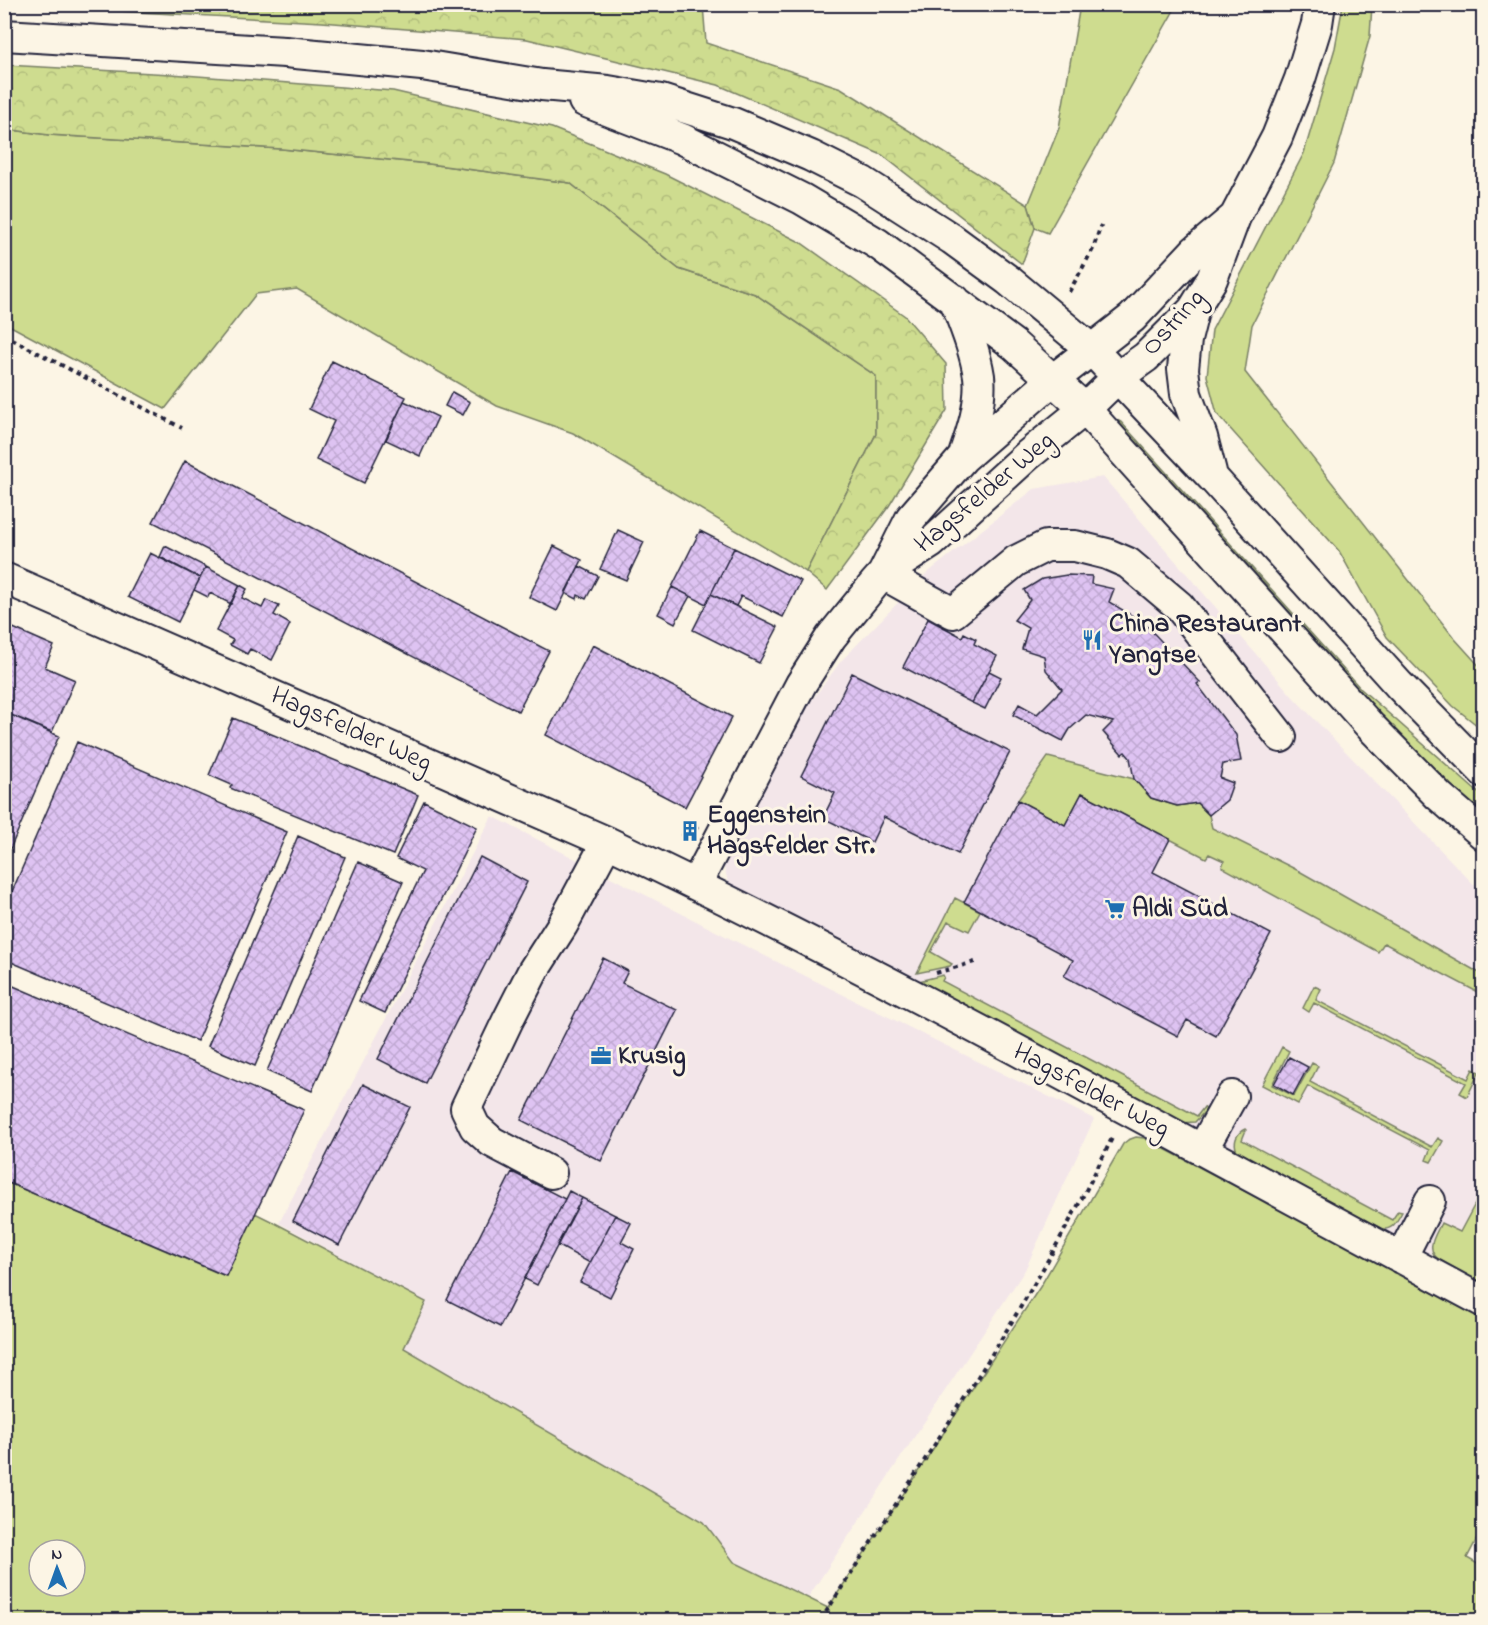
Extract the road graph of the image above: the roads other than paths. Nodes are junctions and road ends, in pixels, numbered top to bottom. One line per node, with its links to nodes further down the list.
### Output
1 (1320, 4): 4 (street, Ostring)
2 (4, 35): 3 (street)
3 (542, 85): 5 (street); 7 (street)
4 (1235, 217): 6 (street, Ostring); 7 (street, Ostring)
5 (956, 300): 9 (street); 11 (street)
6 (1193, 310): 8 (street, Ostring); 12 (street)
7 (1092, 350): 8 (street); 9 (street, Ostring)
8 (1118, 377): 10 (street, Ostring); 12 (street)
9 (1054, 379): 10 (street); 11 (street, Hagsfelder Weg)
10 (1085, 409): 13 (street, Hagsfelder Weg); 17 (street)
11 (963, 458): 13 (street, Hagsfelder Weg)
12 (1212, 477): 16 (street)
13 (883, 574): 15 (street); 19 (street, Hagsfelder Weg)
14 (4, 579): 18 (street, Hagsfelder Weg)
15 (1281, 737)
16 (1484, 772)
17 (1484, 835)
18 (607, 842): 19 (street, Hagsfelder Weg); 22 (street)
19 (696, 884): 21 (street, Hagsfelder Weg)
20 (1232, 1096): 21 (street)
21 (1202, 1149): 24 (street, Hagsfelder Weg)
22 (551, 1173)
23 (1430, 1201): 24 (street)
24 (1401, 1258): 25 (street, Hagsfelder Weg)
25 (1484, 1302)

